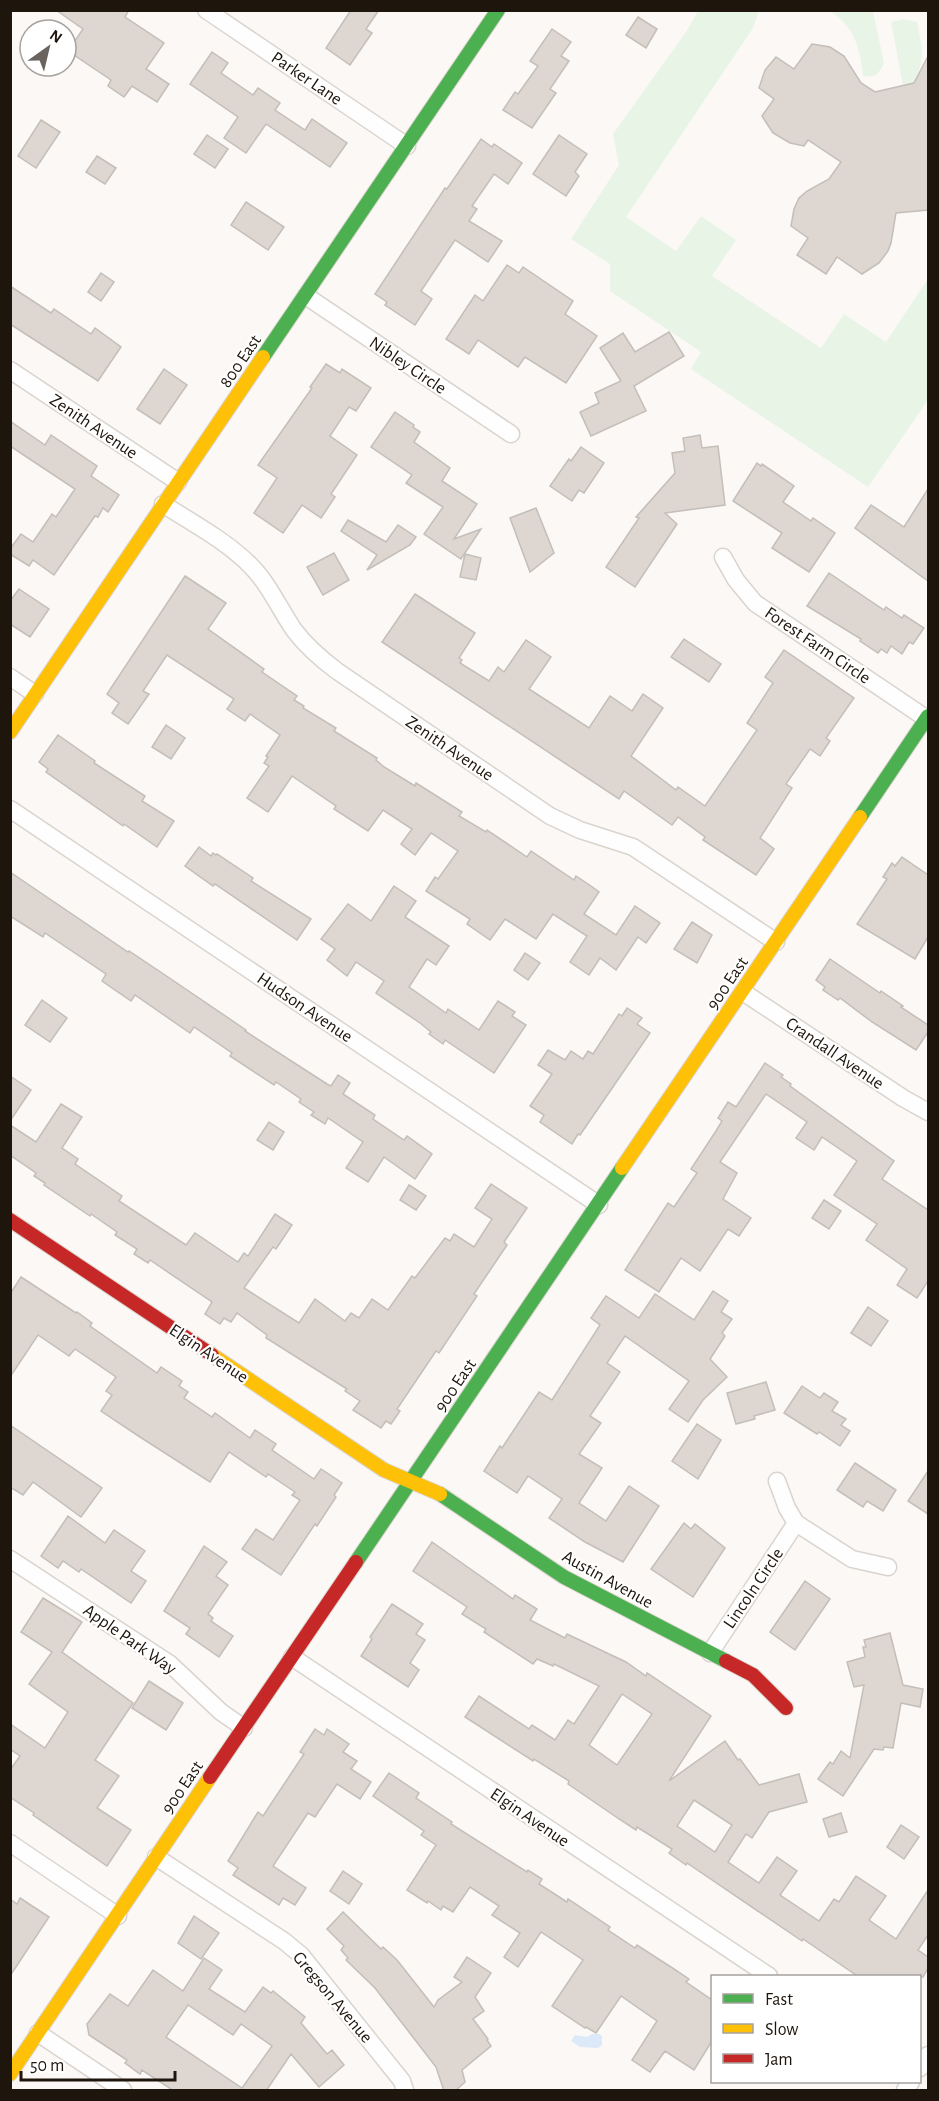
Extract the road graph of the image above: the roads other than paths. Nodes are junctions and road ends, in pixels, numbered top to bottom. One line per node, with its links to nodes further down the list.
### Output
1 (206, 10): 3 (street, Parker Lane)
2 (498, 10): 3 (street, 800 East)
3 (407, 146): 4 (street, 800 East)
4 (306, 296): 6 (street, Nibley Circle); 7 (street, 800 East)
5 (10, 370): 7 (street, Zenith Avenue)
6 (511, 434)
7 (178, 482): 8 (street, 800 East)
8 (163, 504): 11 (street, 800 East); 15 (street, Zenith Avenue)
9 (723, 557): 12 (street, Forest Farm Circle)
10 (10, 677): 11 (street)
11 (35, 694): 13 (street, 800 East)
12 (928, 718): 15 (street, 900 East)
13 (10, 732)
14 (10, 809): 18 (street, Hudson Avenue)
15 (776, 942): 16 (street, 900 East)
16 (743, 992): 17 (street, Crandall Avenue); 18 (street, 900 East)
17 (928, 1112)
18 (599, 1205): 20 (street, 900 East)
19 (10, 1220): 20 (street, Elgin Avenue)
20 (411, 1481): 25 (street, Austin Avenue); 26 (street, 900 East)
21 (777, 1481): 22 (street)
22 (796, 1523): 24 (street); 25 (street, Lincoln Circle)
23 (10, 1559): 28 (street, Apple Park Way)
24 (888, 1568)
25 (710, 1653): 27 (street, Austin Avenue)
26 (292, 1657): 28 (street, 900 East); 32 (street, Elgin Avenue)
27 (786, 1708)
28 (244, 1728): 30 (street, 900 East)
29 (10, 1843): 31 (street)
30 (156, 1857): 31 (street, 900 East); 36 (street, Gregson Avenue)
31 (118, 1916): 33 (street, 900 East)
32 (766, 1975)
33 (38, 2034): 34 (street, 900 East); 35 (street)
34 (10, 2074)
35 (123, 2091)
36 (405, 2091)

